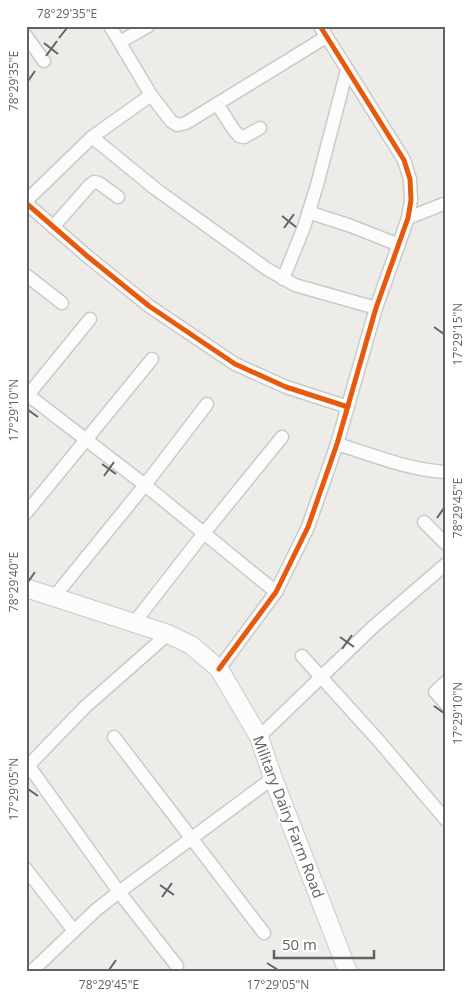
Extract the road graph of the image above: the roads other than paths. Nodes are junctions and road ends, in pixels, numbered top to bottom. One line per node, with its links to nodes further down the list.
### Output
1 (110, 26): 5 (street)
2 (148, 26): 5 (street)
3 (323, 32): 7 (street); 9 (street)
4 (26, 36): 6 (street)
5 (120, 42): 8 (street)
6 (44, 61)
7 (347, 70): 15 (street); 16 (street)
8 (151, 95): 9 (street); 11 (street)
9 (217, 104): 10 (street)
10 (260, 128)
11 (92, 137): 13 (street); 20 (street)
12 (118, 197): 17 (street)
13 (26, 202): 17 (street)
14 (446, 203): 16 (street)
15 (308, 212): 18 (street); 20 (street)
16 (408, 218): 18 (street)
17 (53, 226): 27 (street)
18 (399, 245): 22 (street)
19 (26, 275): 21 (street)
20 (283, 279): 22 (street)
21 (62, 303)
22 (376, 308): 27 (street)
23 (90, 319): 25 (street)
24 (152, 359): 29 (street)
25 (27, 396): 29 (street)
26 (207, 404): 32 (street)
27 (348, 407): 30 (street)
28 (282, 437): 35 (street)
29 (86, 439): 32 (street); 33 (street)
30 (337, 444): 31 (street); 39 (street)
31 (446, 472)
32 (145, 485): 35 (street); 40 (street)
33 (26, 513)
34 (424, 522): 36 (street)
35 (204, 533): 39 (street); 41 (street)
36 (446, 544)
37 (446, 564): 45 (street)
38 (26, 588): 40 (main road, Military Dairy Farm Road)
39 (276, 592): 44 (street)
40 (54, 597): 41 (main road, Military Dairy Farm Road)
41 (134, 623): 42 (main road, Military Dairy Farm Road)
42 (168, 634): 44 (main road, Military Dairy Farm Road); 50 (street)
43 (302, 656): 45 (street)
44 (219, 669): 49 (main road, Military Dairy Farm Road)
45 (320, 677): 49 (street); 52 (street)
46 (446, 682): 47 (street)
47 (446, 704)
48 (114, 737): 53 (street)
49 (259, 737): 51 (main road, Military Dairy Farm Road)
50 (27, 763): 55 (street)
51 (273, 778): 53 (street); 60 (main road, Military Dairy Farm Road)
52 (446, 820)
53 (191, 838): 55 (street); 57 (street)
54 (26, 869): 56 (street)
55 (119, 892): 56 (street); 58 (street)
56 (74, 931): 59 (street)
57 (264, 933)
58 (177, 966)
59 (31, 972)
60 (348, 972)

